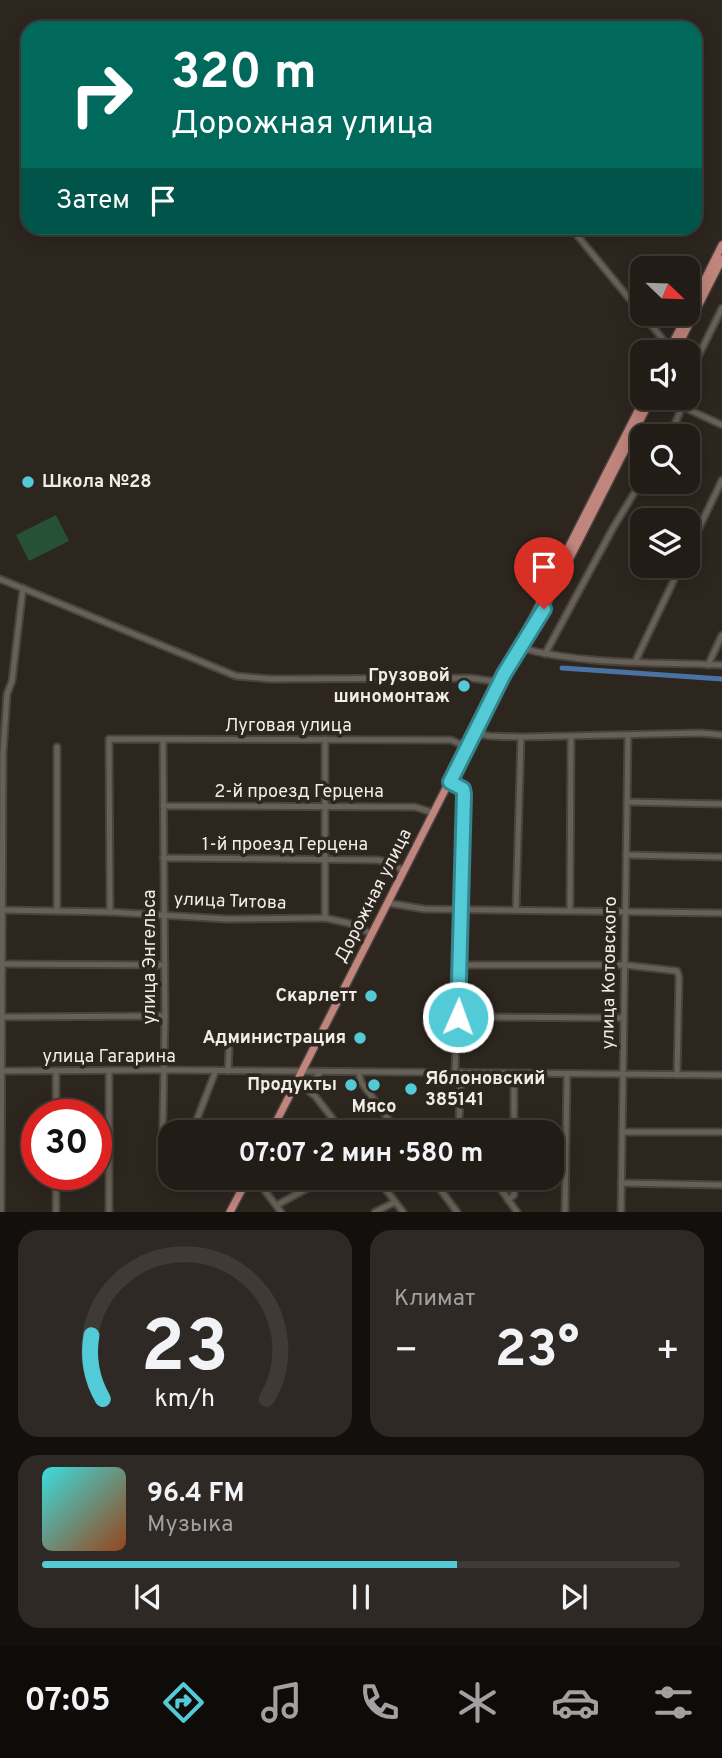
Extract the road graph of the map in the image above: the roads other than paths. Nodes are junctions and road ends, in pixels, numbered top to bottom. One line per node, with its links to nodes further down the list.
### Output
1 (577, 235): 6 (street)
2 (722, 245): 4 (main road)
3 (722, 259): 7 (main road)
4 (700, 289)
5 (722, 308): 8 (street)
6 (663, 340)
7 (678, 340)
8 (700, 353)
9 (638, 410): 25 (main road, Дорожная улица)
10 (645, 410): 20 (main road, Дорожная улица)
11 (689, 410): 12 (street)
12 (722, 425)
13 (722, 480): 15 (street)
14 (634, 494): 21 (street)
15 (700, 526)
16 (675, 578): 22 (street)
17 (0, 579): 18 (street)
18 (23, 588): 26 (street); 51 (street)
19 (722, 635): 23 (street)
20 (521, 648): 21 (street); 25 (main road, Дорожная улица)
21 (545, 654): 22 (street)
22 (635, 662): 23 (street)
23 (708, 665): 24 (street)
24 (722, 665)
25 (504, 674): 26 (main road, Дорожная улица)
26 (499, 682): 27 (main road, Дорожная улица)
27 (474, 733): 30 (street); 35 (main road, Дорожная улица)
28 (628, 735): 29 (street); 31 (street); 37 (street, улица Котовского)
29 (722, 735)
30 (521, 737): 31 (street); 49 (street)
31 (572, 737): 50 (street)
32 (325, 739): 33 (street, Луговая улица); 35 (street, Луговая улица); 40 (street)
33 (163, 740): 39 (street, улица Энгельса); 54 (street, Луговая улица)
34 (57, 747): 52 (street)
35 (467, 747): 36 (main road, Дорожная улица)
36 (450, 782): 41 (main road, Дорожная улица); 48 (street)
37 (627, 802): 38 (street); 42 (street, улица Котовского)
38 (722, 804)
39 (163, 806): 40 (street, 2-й проезд Герцена); 44 (street, улица Энгельса)
40 (325, 807): 41 (street, 2-й проезд Герцена); 45 (street)
41 (434, 813): 46 (main road, Дорожная улица)
42 (626, 855): 43 (street); 53 (street, улица Котовского)
43 (722, 857)
44 (163, 858): 45 (street, 1-й проезд Герцена); 56 (street, улица Энгельса)
45 (324, 859): 46 (street, 1-й проезд Герцена); 57 (street)
46 (404, 870): 47 (main road, Дорожная улица)
47 (388, 903): 48 (street); 58 (main road, Дорожная улица)
48 (462, 909): 49 (street); 61 (street)
49 (516, 909): 50 (street)
50 (570, 909): 53 (street)
51 (1, 910): 52 (street, улица Титова); 59 (street)
52 (57, 911): 54 (street, улица Титова)
53 (626, 911): 55 (street); 62 (street, улица Котовского)
54 (110, 912): 56 (street, улица Титова)
55 (722, 913)
56 (164, 914): 57 (street, улица Титова); 60 (street, улица Энгельса)
57 (325, 918): 58 (street, улица Титова)
58 (372, 934): 73 (main road, Дорожная улица)
59 (2, 964): 60 (street); 64 (street)
60 (165, 965): 63 (street, улица Энгельса)
61 (460, 965): 62 (street); 65 (street)
62 (625, 965): 66 (street, улица Котовского); 81 (street)
63 (165, 1016): 64 (street); 68 (street, улица Энгельса)
64 (2, 1017): 71 (street)
65 (458, 1017): 66 (street); 75 (street)
66 (623, 1018): 80 (street, улица Котовского)
67 (229, 1049): 70 (street)
68 (163, 1070): 69 (street, улица Гагарина); 74 (street, улица Гагарина); 86 (street, улица Энгельса)
69 (216, 1070): 70 (street, улица Гагарина); 87 (street)
70 (228, 1070): 73 (street, улица Гагарина)
71 (1, 1071): 72 (street, улица Гагарина); 108 (street)
72 (56, 1071): 74 (street, улица Гагарина); 85 (street)
73 (301, 1071): 76 (street, улица Гагарина); 83 (main road, Дорожная улица)
74 (109, 1072): 110 (street)
75 (458, 1072): 77 (street, улица Гагарина); 78 (street, улица Гагарина); 91 (street)
76 (320, 1073): 77 (street, улица Гагарина); 84 (street)
77 (359, 1073): 90 (street)
78 (514, 1073): 79 (street, улица Гагарина); 92 (street)
79 (567, 1074): 80 (street, улица Гагарина); 117 (street)
80 (622, 1075): 81 (street, улица Гагарина); 93 (street, улица Котовского)
81 (677, 1075): 82 (street, улица Гагарина)
82 (722, 1076)
83 (296, 1081): 84 (street); 88 (main road, Дорожная улица)
84 (315, 1096): 89 (street)
85 (56, 1099)
86 (162, 1120)
87 (197, 1120)
88 (277, 1120)
89 (334, 1120)
90 (389, 1120)
91 (460, 1120)
92 (514, 1120)
93 (622, 1132): 94 (street); 95 (street, улица Котовского)
94 (722, 1132)
95 (621, 1184): 96 (street); 118 (street, улица Котовского)
96 (722, 1185)
97 (56, 1190): 109 (street)
98 (242, 1190): 111 (main road)
99 (264, 1190): 107 (street)
100 (304, 1190): 107 (street)
101 (386, 1190): 106 (street)
102 (441, 1190): 115 (street)
103 (501, 1190): 105 (street)
104 (513, 1190): 105 (street)
105 (508, 1200): 116 (street)
106 (395, 1202): 113 (street); 114 (street)
107 (277, 1205): 112 (street)
108 (1, 1212)
109 (55, 1212)
110 (109, 1212)
111 (230, 1212)
112 (281, 1212)
113 (375, 1212)
114 (403, 1212)
115 (457, 1212)
116 (517, 1212)
117 (565, 1212)
118 (621, 1212)

